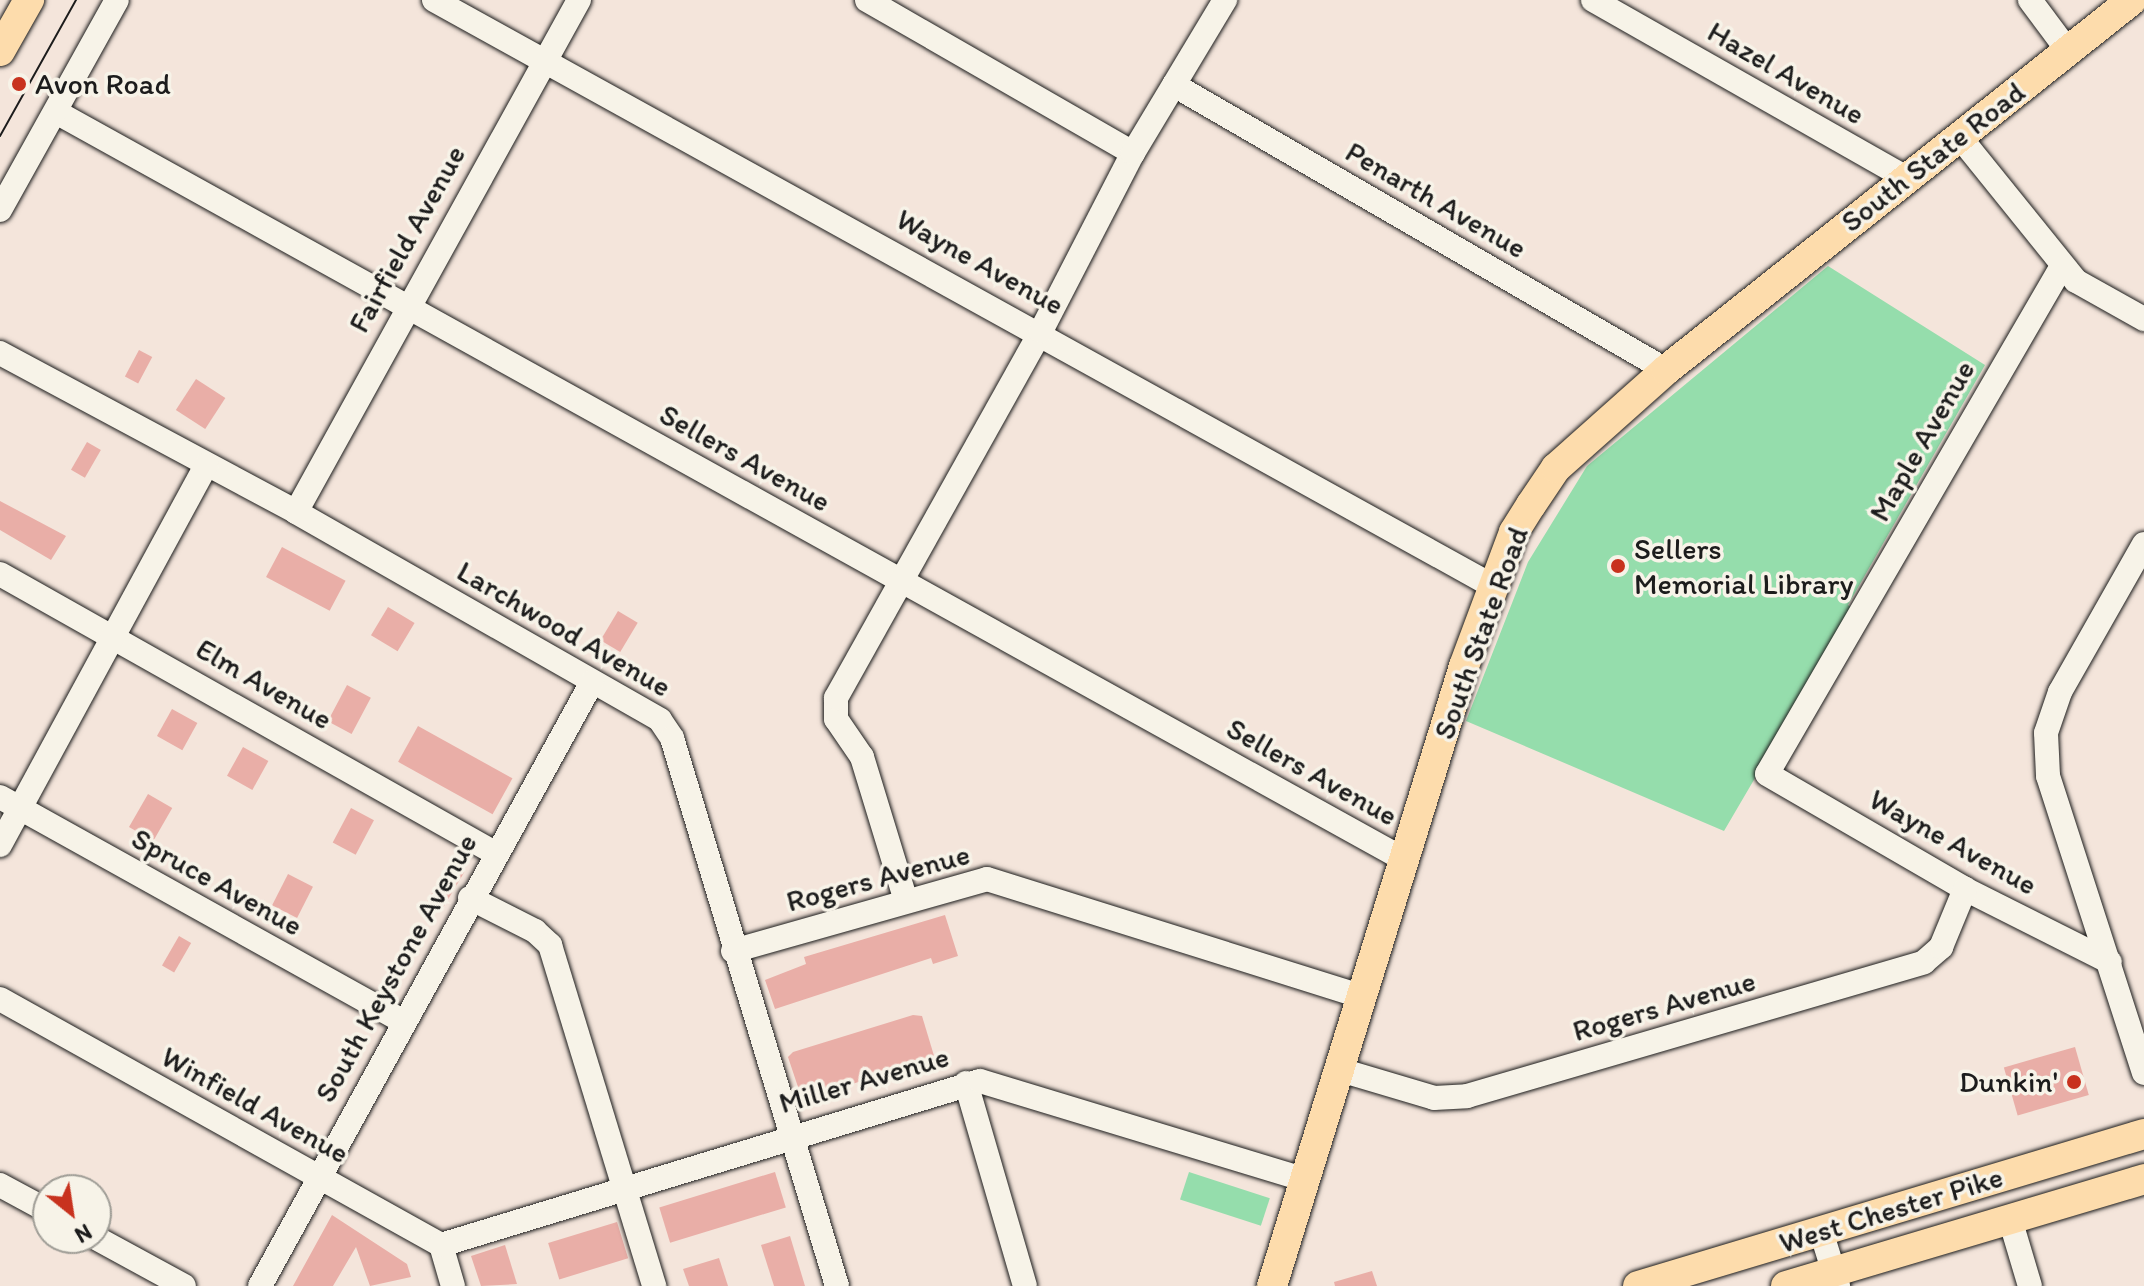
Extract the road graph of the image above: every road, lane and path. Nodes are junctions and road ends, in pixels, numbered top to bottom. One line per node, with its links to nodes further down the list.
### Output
1 (29, 0): 10 (main road)
2 (117, 0): 14 (street)
3 (434, 0): 12 (street, Wayne Avenue)
4 (579, 0): 12 (street, Fairfield Avenue)
5 (867, 0): 16 (street)
6 (1593, 0): 17 (street, Hazel Avenue)
7 (2030, 0): 11 (street)
8 (2132, 0): 11 (main road, South State Road)
9 (1216, 3): 13 (street)
10 (0, 51)
11 (2068, 51): 15 (main road, South State Road)
12 (542, 61): 20 (street, Fairfield Avenue); 22 (street, Wayne Avenue)
13 (1174, 85): 16 (street); 24 (street, Penarth Avenue)
14 (56, 112): 18 (street); 20 (street, Sellers Avenue)
15 (1959, 136): 17 (main road, South State Road); 19 (street)
16 (1133, 153): 22 (street)
17 (1906, 178): 24 (main road, South State Road)
18 (0, 210)
19 (2062, 266): 21 (street); 33 (street, Maple Avenue)
20 (407, 304): 26 (street, Fairfield Avenue); 29 (street, Sellers Avenue)
21 (2144, 319)
22 (1041, 331): 29 (street); 30 (street, Wayne Avenue)
23 (0, 353): 25 (street, Larchwood Avenue)
24 (1666, 370): 30 (main road, South State Road)
25 (206, 465): 26 (street, Larchwood Avenue); 31 (street)
26 (296, 512): 32 (street, Larchwood Avenue)
27 (2144, 544): 42 (street)
28 (0, 574): 31 (street, Elm Avenue)
29 (899, 582): 37 (street, Sellers Avenue); 40 (street)
30 (1493, 586): 37 (main road, South State Road)
31 (113, 635): 34 (street); 36 (street, Elm Avenue)
32 (592, 682): 36 (street, South Keystone Avenue); 41 (street, Larchwood Avenue)
33 (1767, 774): 38 (street, Wayne Avenue)
34 (10, 802): 35 (street); 45 (street, Spruce Avenue)
35 (0, 845)
36 (495, 853): 39 (street, South Keystone Avenue)
37 (1403, 859): 43 (main road, South State Road)
38 (1965, 889): 42 (street, Wayne Avenue); 46 (street, Rogers Avenue)
39 (470, 898): 45 (street, South Keystone Avenue); 55 (street)
40 (906, 901): 41 (street, Rogers Avenue); 43 (street, Rogers Avenue)
41 (733, 951): 50 (street, Larchwood Avenue)
42 (2110, 962): 47 (street)
43 (1360, 996): 46 (main road, South State Road)
44 (0, 999): 51 (street, Winfield Avenue)
45 (404, 1022): 51 (street, South Keystone Avenue)
46 (1337, 1069): 53 (main road, South State Road)
47 (2144, 1073)
48 (966, 1083): 50 (street, Miller Avenue); 53 (street, Miller Avenue); 67 (street)
49 (2144, 1134): 58 (main road, West Chester Pike)
50 (791, 1135): 55 (street, Miller Avenue); 66 (street, Larchwood Avenue)
51 (318, 1176): 59 (street, Winfield Avenue); 63 (street, South Keystone Avenue)
52 (2144, 1179): 57 (main road, West Chester Pike)
53 (1305, 1180): 68 (main road, South State Road)
54 (0, 1185): 56 (street)
55 (624, 1185): 59 (street, Miller Avenue); 65 (street)
56 (32, 1202)
57 (2010, 1219): 61 (main road, West Chester Pike); 71 (street)
58 (1821, 1231): 61 (street); 69 (main road, West Chester Pike)
59 (441, 1245): 64 (street)
60 (112, 1247): 62 (street)
61 (1836, 1279): 70 (main road, West Chester Pike)
62 (184, 1286)
63 (260, 1286)
64 (453, 1286)
65 (654, 1286)
66 (837, 1286)
67 (1025, 1286)
68 (1272, 1286)
69 (1641, 1286)
70 (1786, 1286)
71 (2030, 1286)

